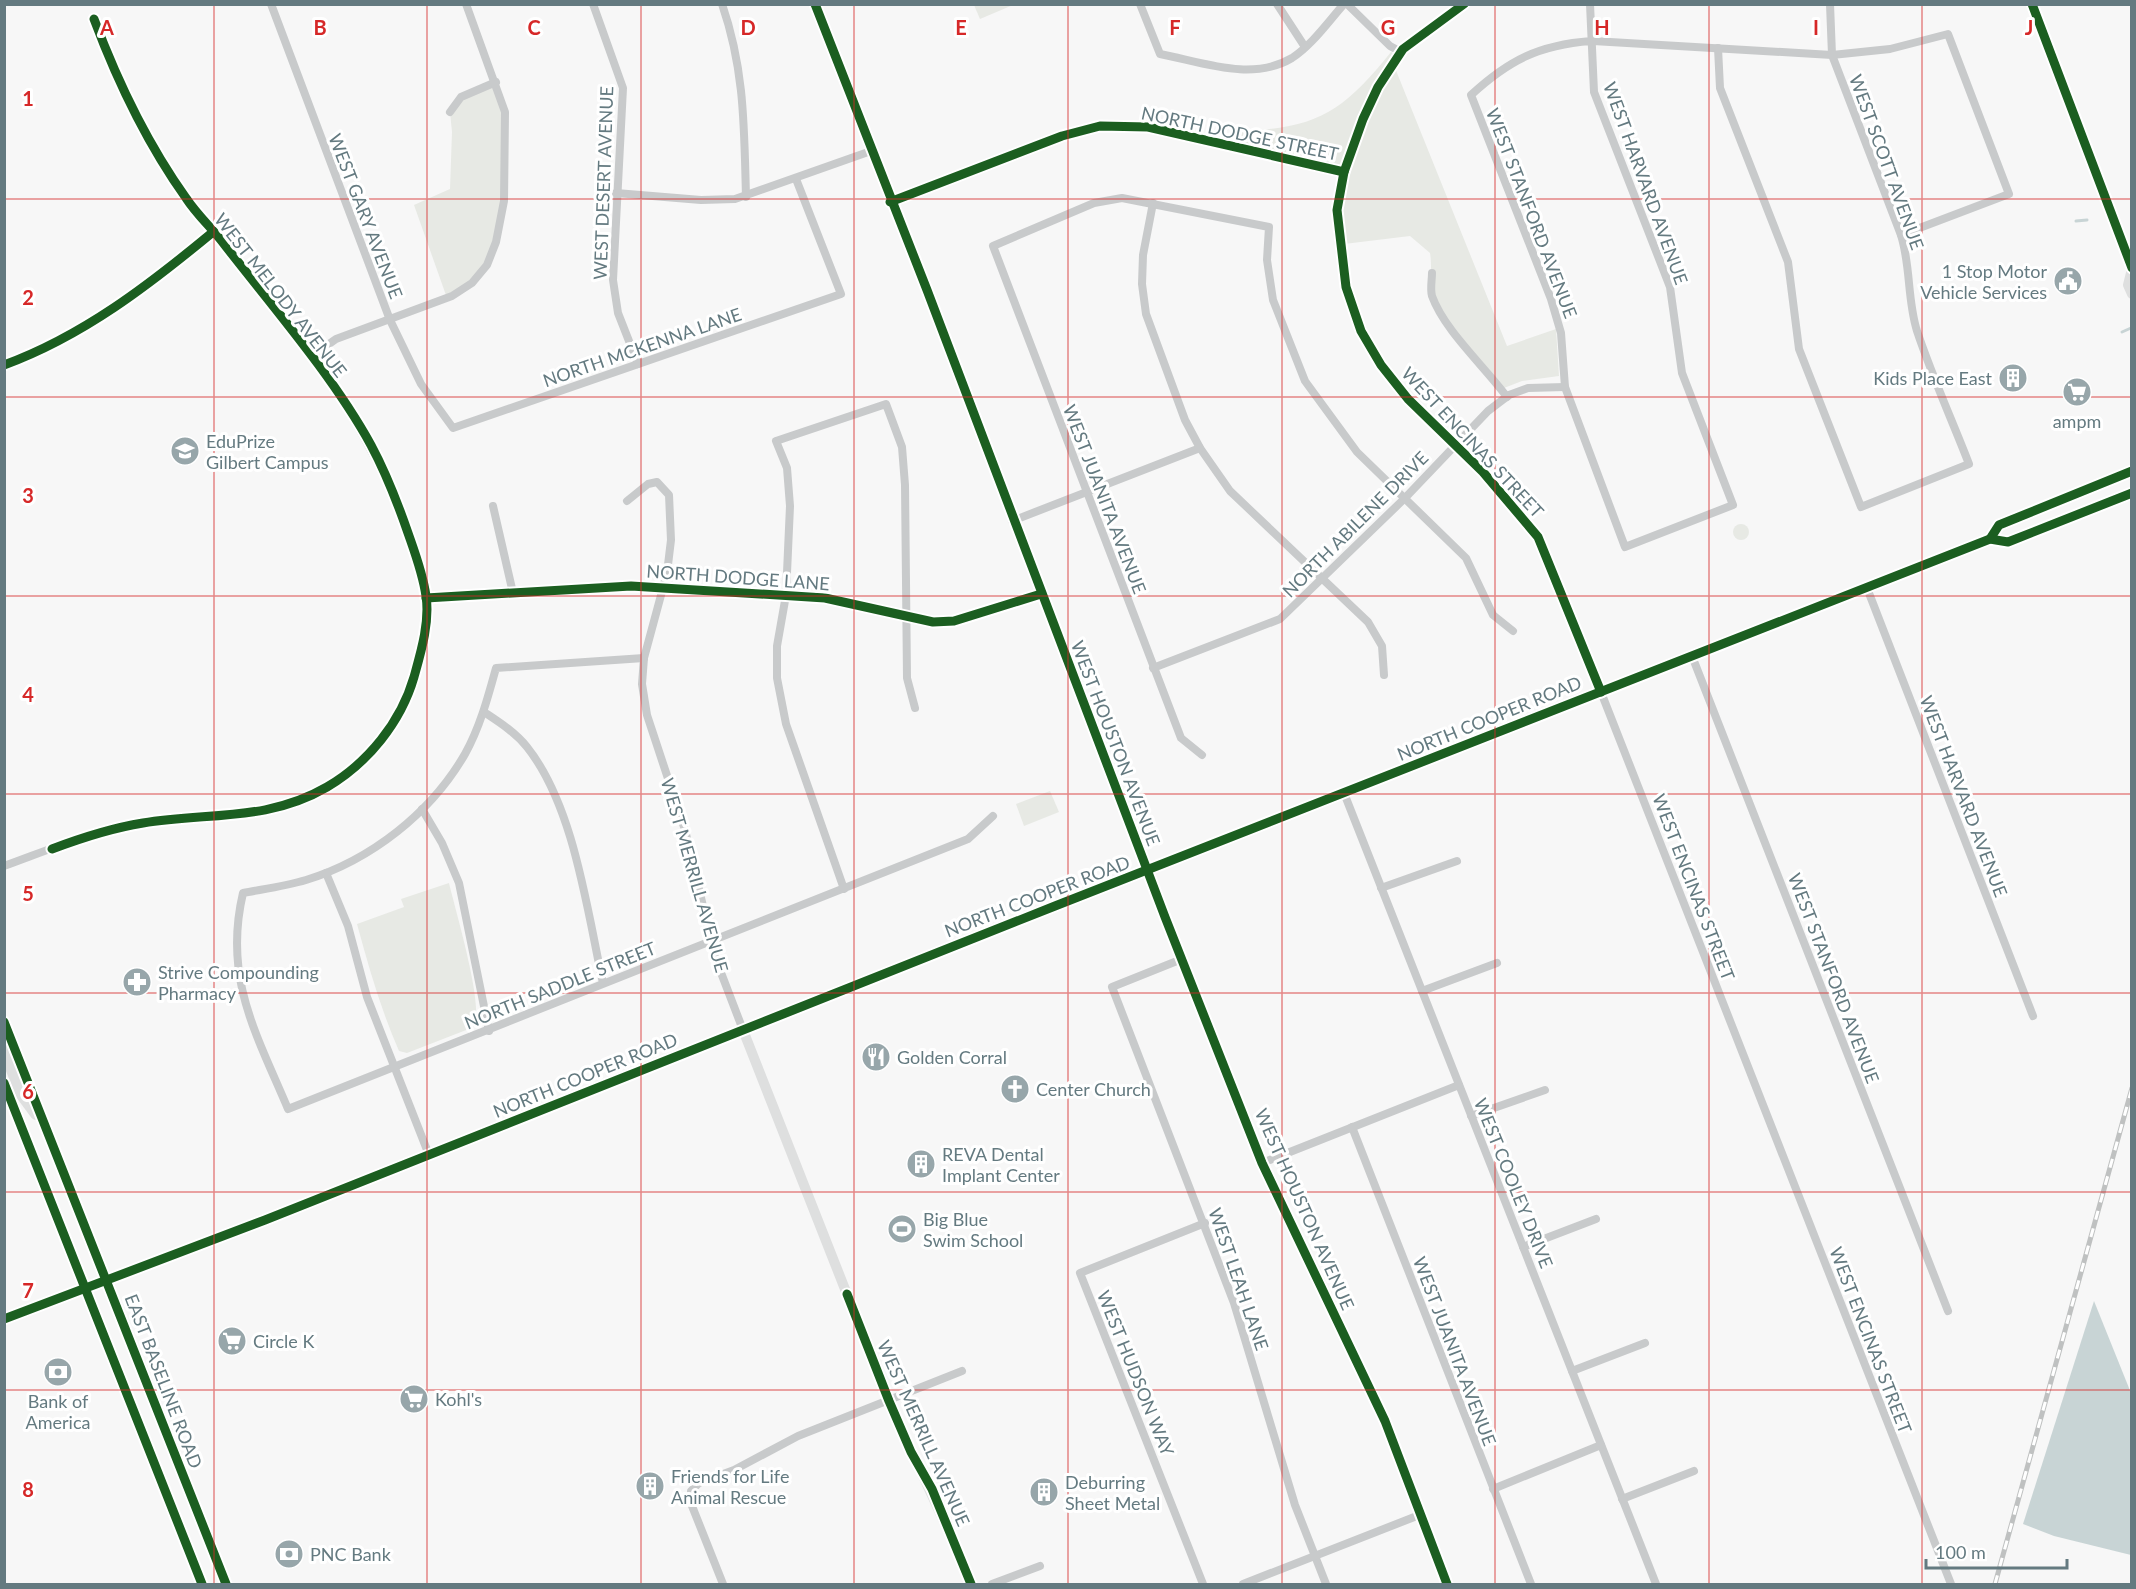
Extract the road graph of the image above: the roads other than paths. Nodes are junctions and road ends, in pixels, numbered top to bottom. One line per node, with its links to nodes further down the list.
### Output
1 (271, 4): 33 (street, WEST GARY AVENUE)
2 (466, 4): 19 (street)
3 (593, 4): 24 (street, WEST DESERT AVENUE)
4 (722, 4): 25 (street)
5 (815, 4): 21 (main road, WEST HOUSTON AVENUE)
6 (1140, 4): 15 (street)
7 (1277, 4): 15 (street)
8 (1346, 4): 15 (street); 17 (street)
9 (1464, 4): 17 (street, WEST ENCINAS STREET)
10 (1590, 4): 14 (street, WEST HARVARD AVENUE)
11 (1830, 4): 18 (street, WEST SCOTT AVENUE)
12 (2032, 4): 30 (main road)
13 (94, 19): 28 (street, WEST MELODY AVENUE)
14 (1591, 41): 16 (street); 37 (street, WEST STANFORD AVENUE); 50 (street, WEST HARVARD AVENUE)
15 (1305, 47)
16 (1718, 48): 18 (street); 29 (street, WEST SCOTT AVENUE)
17 (1401, 52): 22 (street, WEST ENCINAS STREET)
18 (1832, 55): 29 (street, WEST SCOTT AVENUE); 29 (street)
19 (496, 82): 20 (street); 33 (street)
20 (450, 112)
21 (871, 151): 23 (street); 26 (main road, WEST HOUSTON AVENUE)
22 (1344, 172): 26 (street, NORTH DODGE STREET); 40 (street, WEST ENCINAS STREET)
23 (796, 179): 25 (street); 35 (street, NORTH MCKENNA LANE)
24 (616, 193): 25 (street); 35 (street, WEST DESERT AVENUE)
25 (746, 197)
26 (890, 202): 48 (main road, WEST HOUSTON AVENUE)
27 (1153, 203): 41 (street); 43 (street, WEST JUANITA AVENUE); 45 (street)
28 (213, 232): 34 (street, WEST MELODY AVENUE); 36 (street)
29 (1901, 236)
30 (2132, 269): 32 (main road)
31 (1432, 273): 38 (street)
32 (2132, 294)
33 (390, 320): 34 (street); 39 (street, WEST GARY AVENUE)
34 (312, 356): 57 (street, WEST MELODY AVENUE)
35 (638, 364): 39 (street, NORTH MCKENNA LANE)
36 (4, 365)
37 (1565, 387): 38 (street, NORTH ABILENE DRIVE); 50 (street, WEST STANFORD AVENUE)
38 (1507, 397): 40 (street, NORTH ABILENE DRIVE)
39 (453, 428)
40 (1455, 445): 45 (street, NORTH ABILENE DRIVE); 64 (street, WEST ENCINAS STREET)
41 (1200, 448): 43 (street); 51 (street)
42 (2132, 471): 49 (main road, NORTH COOPER ROAD)
43 (1088, 493): 48 (street); 62 (street, WEST JUANITA AVENUE)
44 (2132, 493): 49 (main road, NORTH COOPER ROAD)
45 (1405, 498): 51 (street, NORTH ABILENE DRIVE); 59 (street)
46 (627, 501): 52 (street, WEST MERRILL AVENUE)
47 (493, 506): 54 (street)
48 (1012, 521): 55 (main road, WEST HOUSTON AVENUE)
49 (1990, 539): 53 (main road, NORTH COOPER ROAD)
50 (1626, 547)
51 (1323, 579): 62 (street, NORTH ABILENE DRIVE); 63 (street)
52 (663, 587): 54 (street, NORTH DODGE LANE); 56 (street, NORTH DODGE LANE); 61 (street, WEST MERRILL AVENUE)
53 (1867, 588): 60 (main road, NORTH COOPER ROAD); 82 (street, WEST HARVARD AVENUE)
54 (513, 592): 57 (street, NORTH DODGE LANE)
55 (1041, 594): 58 (street, NORTH DODGE LANE); 73 (main road, WEST HOUSTON AVENUE)
56 (786, 595): 58 (street, NORTH DODGE LANE); 58 (street); 76 (street)
57 (426, 598): 72 (street, WEST MELODY AVENUE)
58 (906, 618): 65 (street)
59 (1513, 631)
60 (1692, 656): 64 (main road, NORTH COOPER ROAD); 101 (street, WEST STANFORD AVENUE)
61 (644, 658): 66 (street); 77 (street, WEST MERRILL AVENUE)
62 (1153, 668): 67 (street, WEST JUANITA AVENUE)
63 (1384, 675)
64 (1601, 692): 68 (main road, NORTH COOPER ROAD); 125 (street, WEST ENCINAS STREET)
65 (915, 708)
66 (484, 712): 69 (street); 80 (street)
67 (1203, 754)
68 (1344, 793): 73 (main road, NORTH COOPER ROAD); 75 (street, WEST COOLEY DRIVE)
69 (422, 809): 74 (street); 84 (street)
70 (993, 816): 76 (street, NORTH SADDLE STREET)
71 (1457, 861): 75 (street)
72 (4, 866)
73 (1147, 871): 78 (main road, WEST HOUSTON AVENUE); 85 (main road, NORTH COOPER ROAD)
74 (326, 873): 87 (street); 87 (street, NORTH SADDLE STREET)
75 (1381, 888): 81 (street, WEST COOLEY DRIVE)
76 (844, 889): 77 (street, NORTH SADDLE STREET)
77 (710, 940): 80 (street, NORTH SADDLE STREET); 85 (street, WEST MERRILL AVENUE)
78 (1182, 960): 95 (main road, WEST HOUSTON AVENUE); 97 (street, WEST LEAH LANE)
79 (1497, 963): 81 (street)
80 (603, 983): 84 (street, NORTH SADDLE STREET)
81 (1422, 991): 89 (street, WEST COOLEY DRIVE)
82 (2033, 1016)
83 (4, 1022): 92 (main road, EAST BASELINE ROAD)
84 (489, 1030): 87 (street, NORTH SADDLE STREET)
85 (743, 1030): 94 (main road, NORTH COOPER ROAD); 106 (main road, WEST MERRILL AVENUE)
86 (4, 1050): 92 (main road)
87 (396, 1067): 94 (street)
88 (4, 1083): 100 (main road)
89 (1459, 1085): 91 (street, WEST COOLEY DRIVE); 93 (street)
90 (1545, 1090): 91 (street)
91 (1471, 1116): 98 (street, WEST COOLEY DRIVE)
92 (46, 1126): 99 (main road, EAST BASELINE ROAD)
93 (1352, 1127): 95 (street); 109 (street, WEST JUANITA AVENUE)
94 (429, 1155): 99 (main road, NORTH COOPER ROAD)
95 (1262, 1163): 111 (main road, WEST HOUSTON AVENUE)
96 (1596, 1219): 98 (street)
97 (1205, 1223): 112 (street, WEST LEAH LANE); 119 (street, WEST HUDSON WAY)
98 (1523, 1247): 105 (street, WEST COOLEY DRIVE)
99 (102, 1284): 100 (main road, NORTH COOPER ROAD); 115 (main road, EAST BASELINE ROAD)
100 (84, 1290): 102 (main road, NORTH COOPER ROAD); 114 (main road)
101 (1948, 1311)
102 (4, 1319)
103 (1645, 1343): 105 (street)
104 (962, 1371): 106 (street)
105 (1572, 1371): 107 (street, WEST COOLEY DRIVE)
106 (889, 1401): 116 (street); 117 (main road, WEST MERRILL AVENUE)
107 (1601, 1445): 109 (street); 110 (street, WEST COOLEY DRIVE)
108 (1694, 1471): 110 (street)
109 (1493, 1489): 123 (street, WEST JUANITA AVENUE)
110 (1622, 1499): 124 (street, WEST COOLEY DRIVE)
111 (1422, 1514): 112 (street); 122 (main road, WEST HOUSTON AVENUE)
112 (1315, 1556): 120 (street); 121 (street, WEST LEAH LANE)
113 (1040, 1566): 118 (street)
114 (202, 1584)
115 (225, 1584)
116 (723, 1584)
117 (971, 1584)
118 (992, 1584)
119 (1203, 1584)
120 (1243, 1584)
121 (1326, 1584)
122 (1447, 1584)
123 (1531, 1584)
124 (1656, 1584)
125 (1951, 1584)

